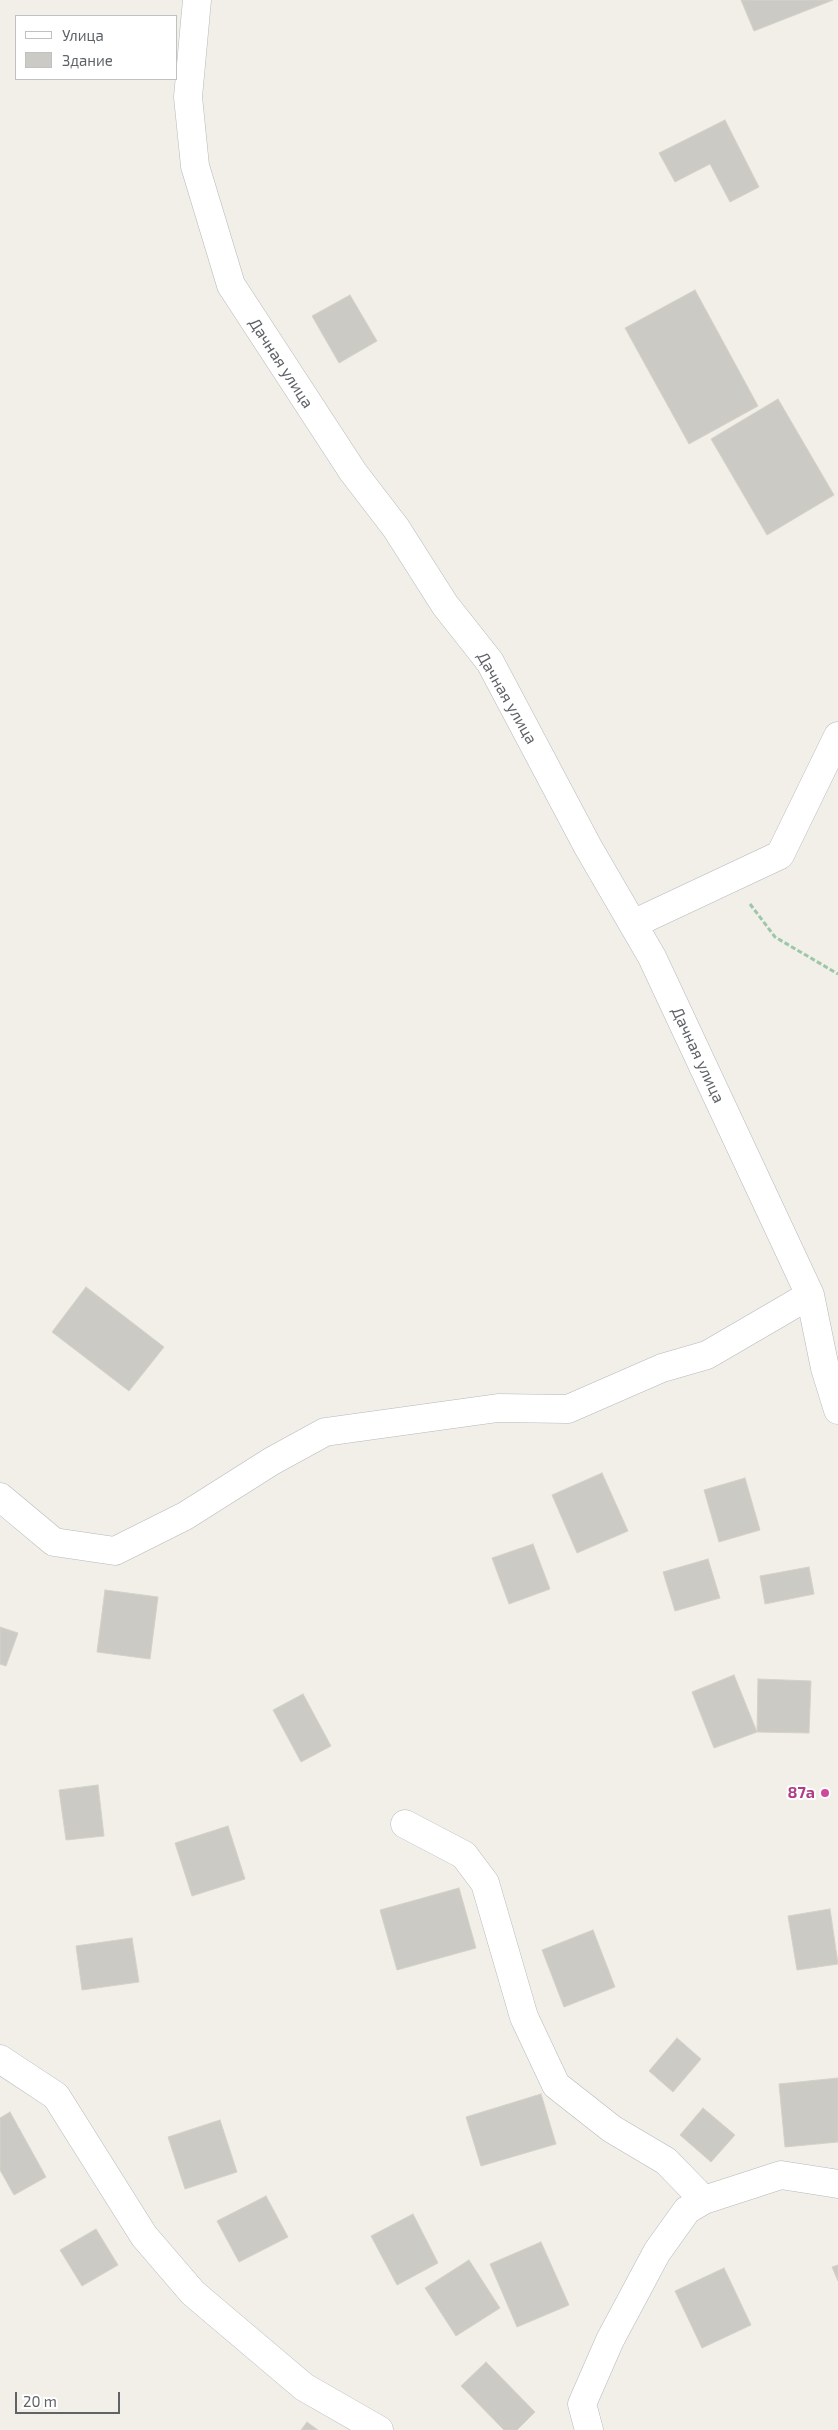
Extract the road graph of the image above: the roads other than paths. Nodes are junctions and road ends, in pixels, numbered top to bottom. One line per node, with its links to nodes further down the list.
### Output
1 (197, 0): 3 (street, Дачная улица)
2 (838, 736): 3 (street)
3 (633, 924): 4 (street, Дачная улица)
4 (810, 1295): 5 (street, Дачная улица); 6 (street)
5 (838, 1410)
6 (0, 1497)
7 (405, 1824): 10 (street)
8 (0, 2059): 11 (street)
9 (838, 2184): 10 (street)
10 (704, 2200): 12 (street)
11 (379, 2430)
12 (589, 2430)

